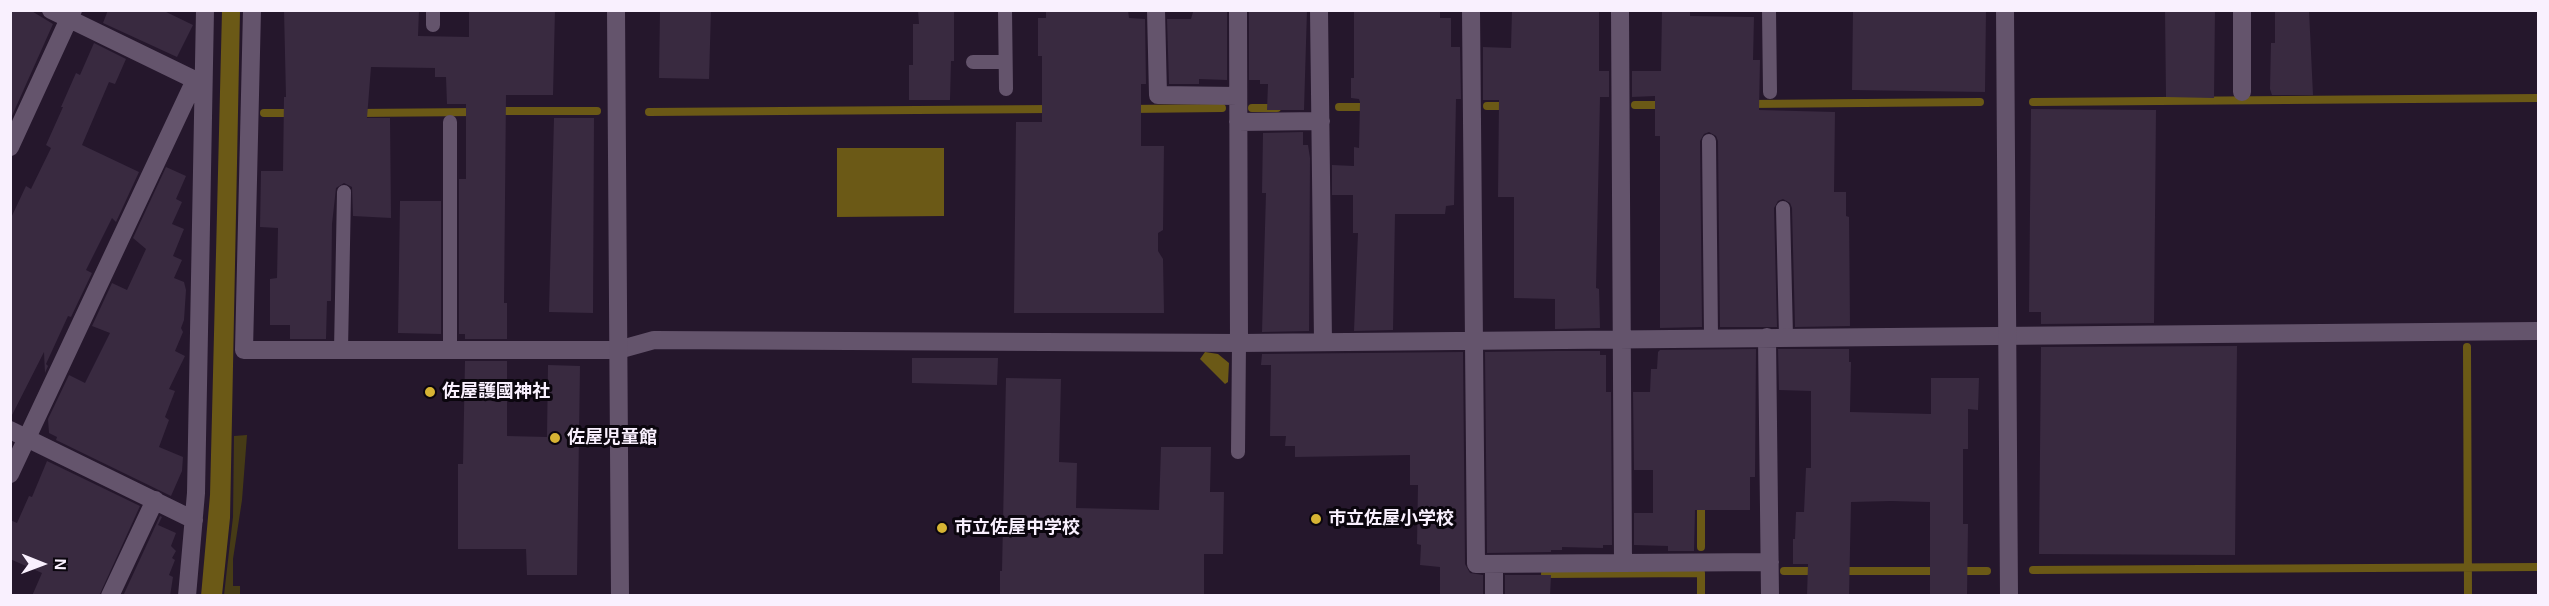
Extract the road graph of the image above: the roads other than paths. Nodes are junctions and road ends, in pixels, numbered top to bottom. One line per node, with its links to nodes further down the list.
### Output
1 (51, 10): 15 (street)
2 (205, 10): 19 (street)
3 (252, 10): 40 (street)
4 (433, 10): 16 (lane)
5 (616, 10): 42 (street)
6 (1005, 10): 18 (lane)
7 (1156, 10): 23 (street)
8 (1238, 10): 23 (street)
9 (1319, 10): 24 (street)
10 (1471, 10): 37 (street)
11 (1620, 10): 36 (street)
12 (1769, 10): 21 (lane)
13 (2005, 10): 32 (street)
14 (2242, 10): 22 (street)
15 (71, 15): 19 (street); 28 (street)
16 (433, 25)
17 (973, 62): 18 (lane)
18 (1005, 62): 20 (lane)
19 (199, 80): 44 (street); 48 (street)
20 (1006, 89)
21 (1770, 92)
22 (2242, 92)
23 (1238, 96): 26 (street)
24 (1321, 121): 26 (street); 38 (street)
25 (450, 122): 41 (lane)
26 (1238, 122): 39 (street)
27 (1708, 141): 33 (lane)
28 (10, 147)
29 (344, 192): 40 (lane)
30 (1783, 208): 35 (lane)
31 (2538, 331): 32 (street)
32 (2008, 334): 35 (street); 57 (street)
33 (1711, 337): 34 (street); 36 (street)
34 (1767, 337): 35 (street); 49 (street)
35 (1786, 337)
36 (1620, 338): 37 (street); 50 (street)
37 (1474, 340): 38 (street); 51 (street)
38 (1323, 342): 39 (street)
39 (1239, 343): 42 (street); 45 (lane)
40 (341, 350): 41 (street)
41 (450, 350): 42 (street)
42 (618, 350): 54 (street)
43 (10, 430): 44 (street)
44 (27, 438): 46 (street); 47 (street)
45 (1238, 452)
46 (10, 474)
47 (155, 500): 48 (street); 52 (street)
48 (194, 520): 53 (street)
49 (1770, 562): 50 (street); 56 (street)
50 (1623, 563): 51 (street)
51 (1494, 564): 55 (street)
52 (110, 596)
53 (187, 596)
54 (620, 596)
55 (1494, 596)
56 (1770, 596)
57 (2009, 596)

